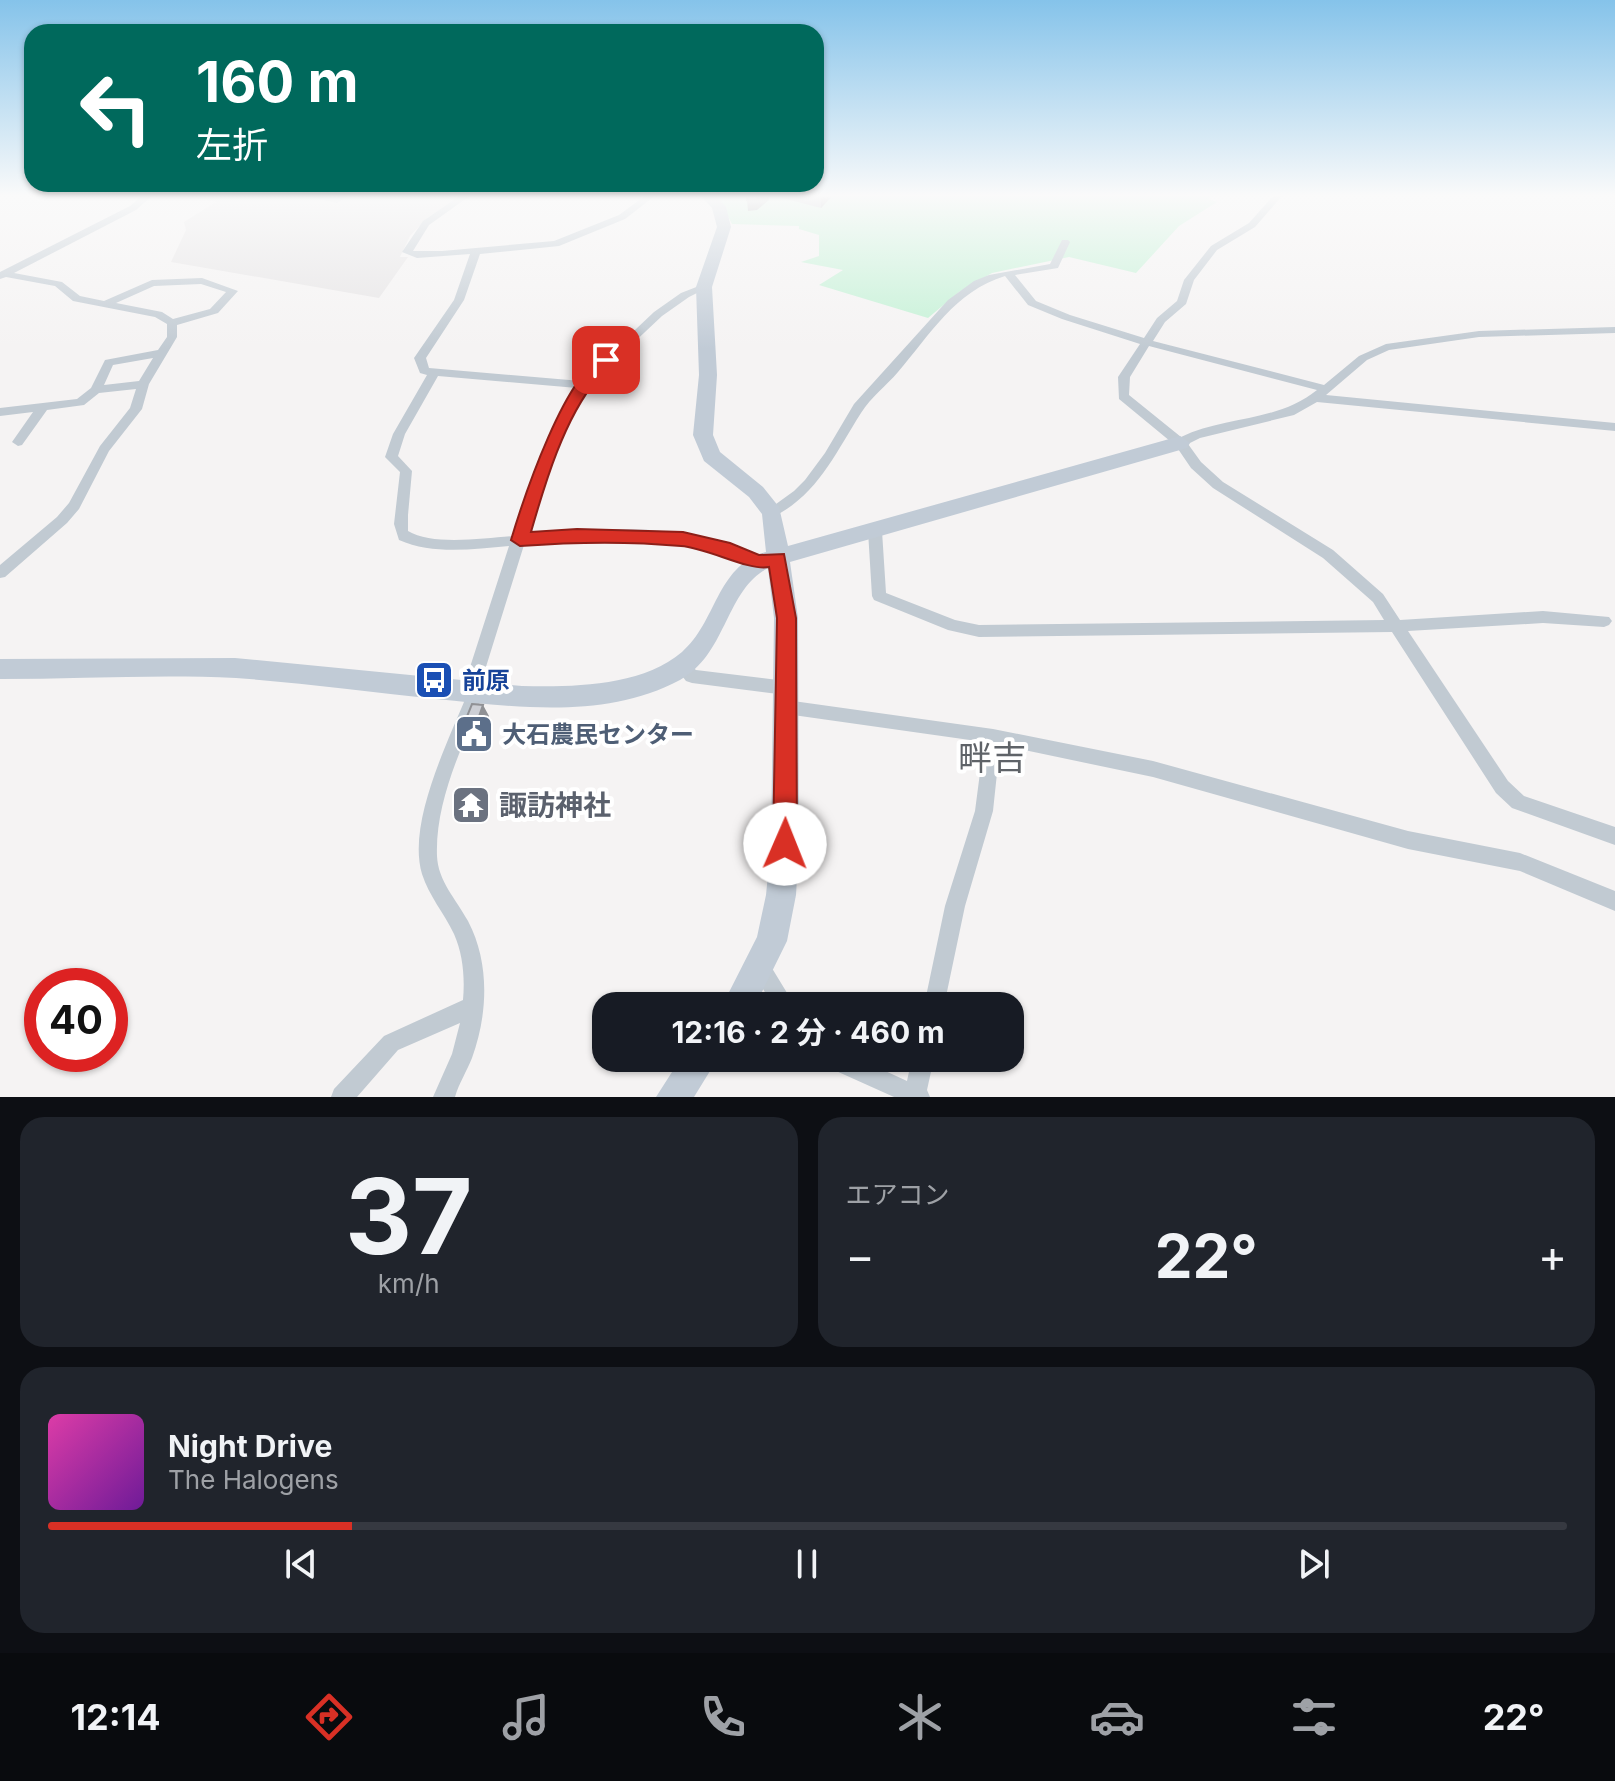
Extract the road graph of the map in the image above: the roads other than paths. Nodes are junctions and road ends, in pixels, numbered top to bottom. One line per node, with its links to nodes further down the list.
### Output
1 (58, 246): 9 (street)
2 (411, 246): 7 (street)
3 (523, 246): 7 (street)
4 (718, 246): 10 (street)
5 (1063, 246): 8 (street)
6 (1217, 246): 14 (street)
7 (476, 252): 16 (street)
8 (1008, 273): 14 (street); 27 (street)
9 (2, 275): 11 (street)
10 (704, 287): 18 (street); 27 (street)
11 (105, 304): 12 (street); 12 (street)
12 (172, 323): 15 (street)
13 (1615, 330): 19 (street)
14 (1145, 342): 19 (street); 26 (street)
15 (163, 353): 17 (street); 20 (street)
16 (433, 374): 18 (street); 29 (street)
17 (143, 384): 20 (street); 31 (street)
18 (585, 385): 29 (street)
19 (1327, 389): 21 (street)
20 (96, 390): 22 (street)
21 (1315, 398): 24 (street); 26 (street)
22 (43, 407): 23 (street); 25 (street)
23 (0, 412)
24 (1615, 427)
25 (18, 442)
26 (1180, 443): 28 (street); 33 (street)
27 (772, 512): 30 (street)
28 (875, 531): 30 (street); 33 (street)
29 (520, 540): 30 (street); 36 (street)
30 (767, 561): 34 (street); 37 (street)
31 (0, 573)
32 (1604, 621): 33 (street)
33 (1399, 626): 39 (street)
34 (683, 667): 36 (street); 37 (street)
35 (0, 669): 36 (street)
36 (473, 692): 45 (street)
37 (786, 698): 38 (street); 41 (street)
38 (993, 736): 40 (street); 44 (street)
39 (1615, 836)
40 (1615, 901)
41 (760, 967): 42 (street); 43 (street)
42 (746, 992)
43 (776, 992)
44 (937, 992)
45 (472, 1007): 50 (street); 51 (street)
46 (691, 1072): 52 (street)
47 (864, 1072): 49 (street)
48 (921, 1072): 49 (street)
49 (917, 1096)
50 (342, 1097)
51 (444, 1097)
52 (673, 1097)

